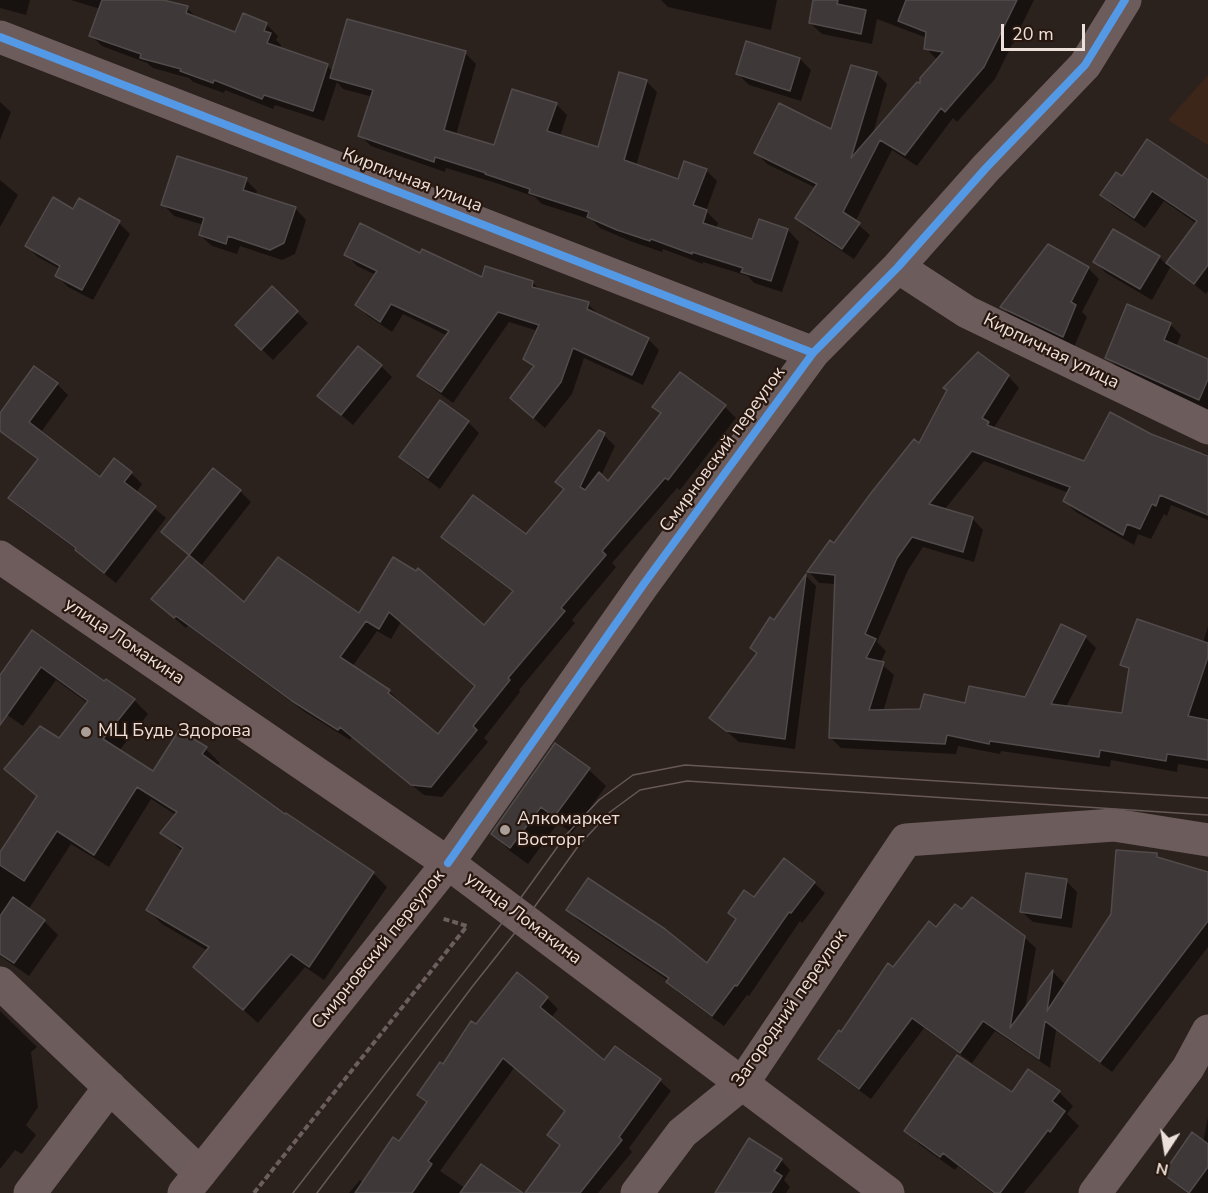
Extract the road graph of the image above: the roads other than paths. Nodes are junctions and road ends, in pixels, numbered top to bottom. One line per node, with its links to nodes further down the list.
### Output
1 (1125, 0): 3 (street, Смирновский переулок)
2 (0, 37): 4 (street, Кирпичная улица)
3 (898, 267): 4 (street, Смирновский переулок); 5 (street, Кирпичная улица)
4 (813, 353): 8 (street, Смирновский переулок)
5 (1208, 428)
6 (0, 557): 8 (main road, улица Ломакина)
7 (1208, 840): 12 (street, Загородний переулок)
8 (448, 863): 12 (main road, улица Ломакина); 14 (main road, Смирновский переулок)
9 (0, 982): 13 (street)
10 (1208, 1031): 11 (street)
11 (1198, 1070): 18 (street)
12 (742, 1084): 16 (street, Загородний переулок); 17 (main road, улица Ломакина)
13 (110, 1087): 14 (street); 15 (street)
14 (192, 1183)
15 (30, 1193)
16 (637, 1193)
17 (888, 1193)
18 (1095, 1193)

